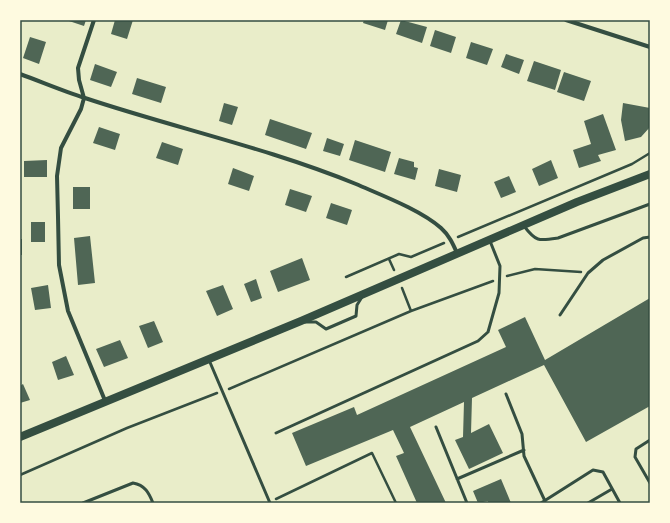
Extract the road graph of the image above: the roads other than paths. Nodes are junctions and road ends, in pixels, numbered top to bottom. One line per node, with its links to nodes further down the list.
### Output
1 (94, 20): 5 (street)
2 (566, 20): 3 (street)
3 (650, 47)
4 (20, 74): 5 (street)
5 (84, 98): 11 (street); 17 (street)
6 (650, 174): 8 (main road)
7 (650, 204): 8 (lane)
8 (523, 224): 10 (main road)
9 (650, 236): 13 (lane)
10 (490, 239): 11 (main road); 19 (lane)
11 (457, 253): 12 (main road)
12 (364, 294): 14 (main road); 14 (lane)
13 (560, 315)
14 (301, 321): 15 (main road)
15 (209, 360): 17 (main road); 27 (lane)
16 (506, 394): 22 (lane)
17 (106, 403): 20 (main road)
18 (436, 427): 23 (lane)
19 (276, 434)
20 (20, 437)
21 (650, 440): 24 (lane)
22 (524, 450): 23 (lane); 26 (lane)
23 (457, 478): 30 (lane)
24 (650, 483)
25 (612, 489): 26 (lane); 32 (lane); 33 (lane)
26 (546, 501): 31 (lane)
27 (270, 502)
28 (83, 503): 29 (lane)
29 (153, 503)
30 (467, 503)
31 (541, 503)
32 (588, 503)
33 (620, 503)

